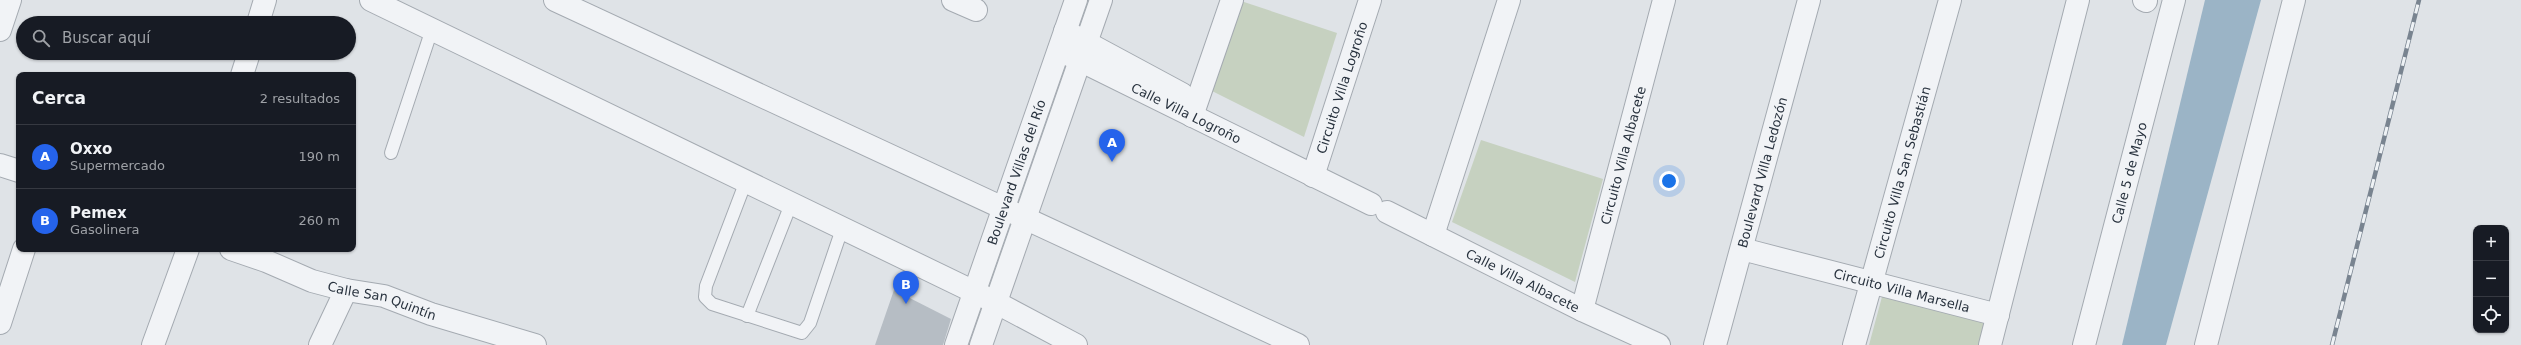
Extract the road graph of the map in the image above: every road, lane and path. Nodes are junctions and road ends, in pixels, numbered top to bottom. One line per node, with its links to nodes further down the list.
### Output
1 (10, 0): 20 (street)
2 (265, 0): 18 (street)
3 (372, 0): 19 (street)
4 (555, 0): 32 (street)
5 (953, 0): 17 (street)
6 (1076, 0): 21 (street, Boulevard Villas del Río)
7 (1100, 0): 22 (street, Boulevard Villas del Río)
8 (1232, 0): 25 (street)
9 (1370, 0): 29 (street, Circuito Villa Logroño)
10 (1509, 0): 35 (street)
11 (1664, 0): 45 (street, Circuito Villa Albacete)
12 (1810, 0): 36 (street, Boulevard Villa Ledozón)
13 (1950, 0): 40 (street, Circuito Villa San Sebastián)
14 (2078, 0): 46 (street)
15 (2174, 0): 61 (street, Calle 5 de Mayo)
16 (2294, 0): 62 (street)
17 (976, 10)
18 (260, 16)
19 (432, 29): 26 (lane); 30 (street)
20 (0, 30)
21 (1062, 41): 22 (street); 32 (street, Boulevard Villas del Río)
22 (1083, 51): 25 (street, Calle Villa Logroño); 33 (street, Boulevard Villas del Río)
23 (247, 60): 24 (street)
24 (243, 72)
25 (1194, 109): 29 (street, Calle Villa Logroño)
26 (391, 153)
27 (0, 165): 28 (street)
28 (16, 170)
29 (1313, 176): 35 (street, Calle Villa Albacete)
30 (746, 181): 31 (street); 47 (lane)
31 (791, 204): 34 (street); 47 (lane)
32 (1004, 209): 33 (street); 43 (street, Boulevard Villas del Río)
33 (1026, 219): 44 (street, Boulevard Villas del Río); 56 (street)
34 (842, 229): 43 (street); 47 (lane)
35 (1433, 235): 45 (street, Calle Villa Albacete)
36 (1742, 250): 40 (street, Circuito Villa Marsella); 58 (street, Boulevard Villa Ledozón)
37 (23, 252): 41 (street)
38 (187, 252): 50 (street)
39 (240, 252): 42 (street, Calle San Quintín)
40 (1872, 282): 46 (street, Circuito Villa Marsella); 59 (street, Circuito Villa San Sebastián)
41 (5, 288): 48 (street)
42 (346, 290): 49 (street, Calle San Quintín); 51 (street)
43 (973, 292): 44 (street); 53 (street, Boulevard Villas del Río)
44 (995, 302): 54 (street, Boulevard Villas del Río); 55 (street)
45 (1582, 310): 57 (street, Calle Villa Albacete)
46 (1998, 315): 60 (street)
47 (747, 316)
48 (0, 323)
49 (479, 337): 52 (street, Calle San Quintín)
50 (153, 345)
51 (320, 345)
52 (535, 345)
53 (956, 345)
54 (981, 345)
55 (1076, 345)
56 (1298, 345)
57 (1659, 345)
58 (1715, 345)
59 (1854, 345)
60 (1990, 345)
61 (2084, 345)
62 (2206, 345)

